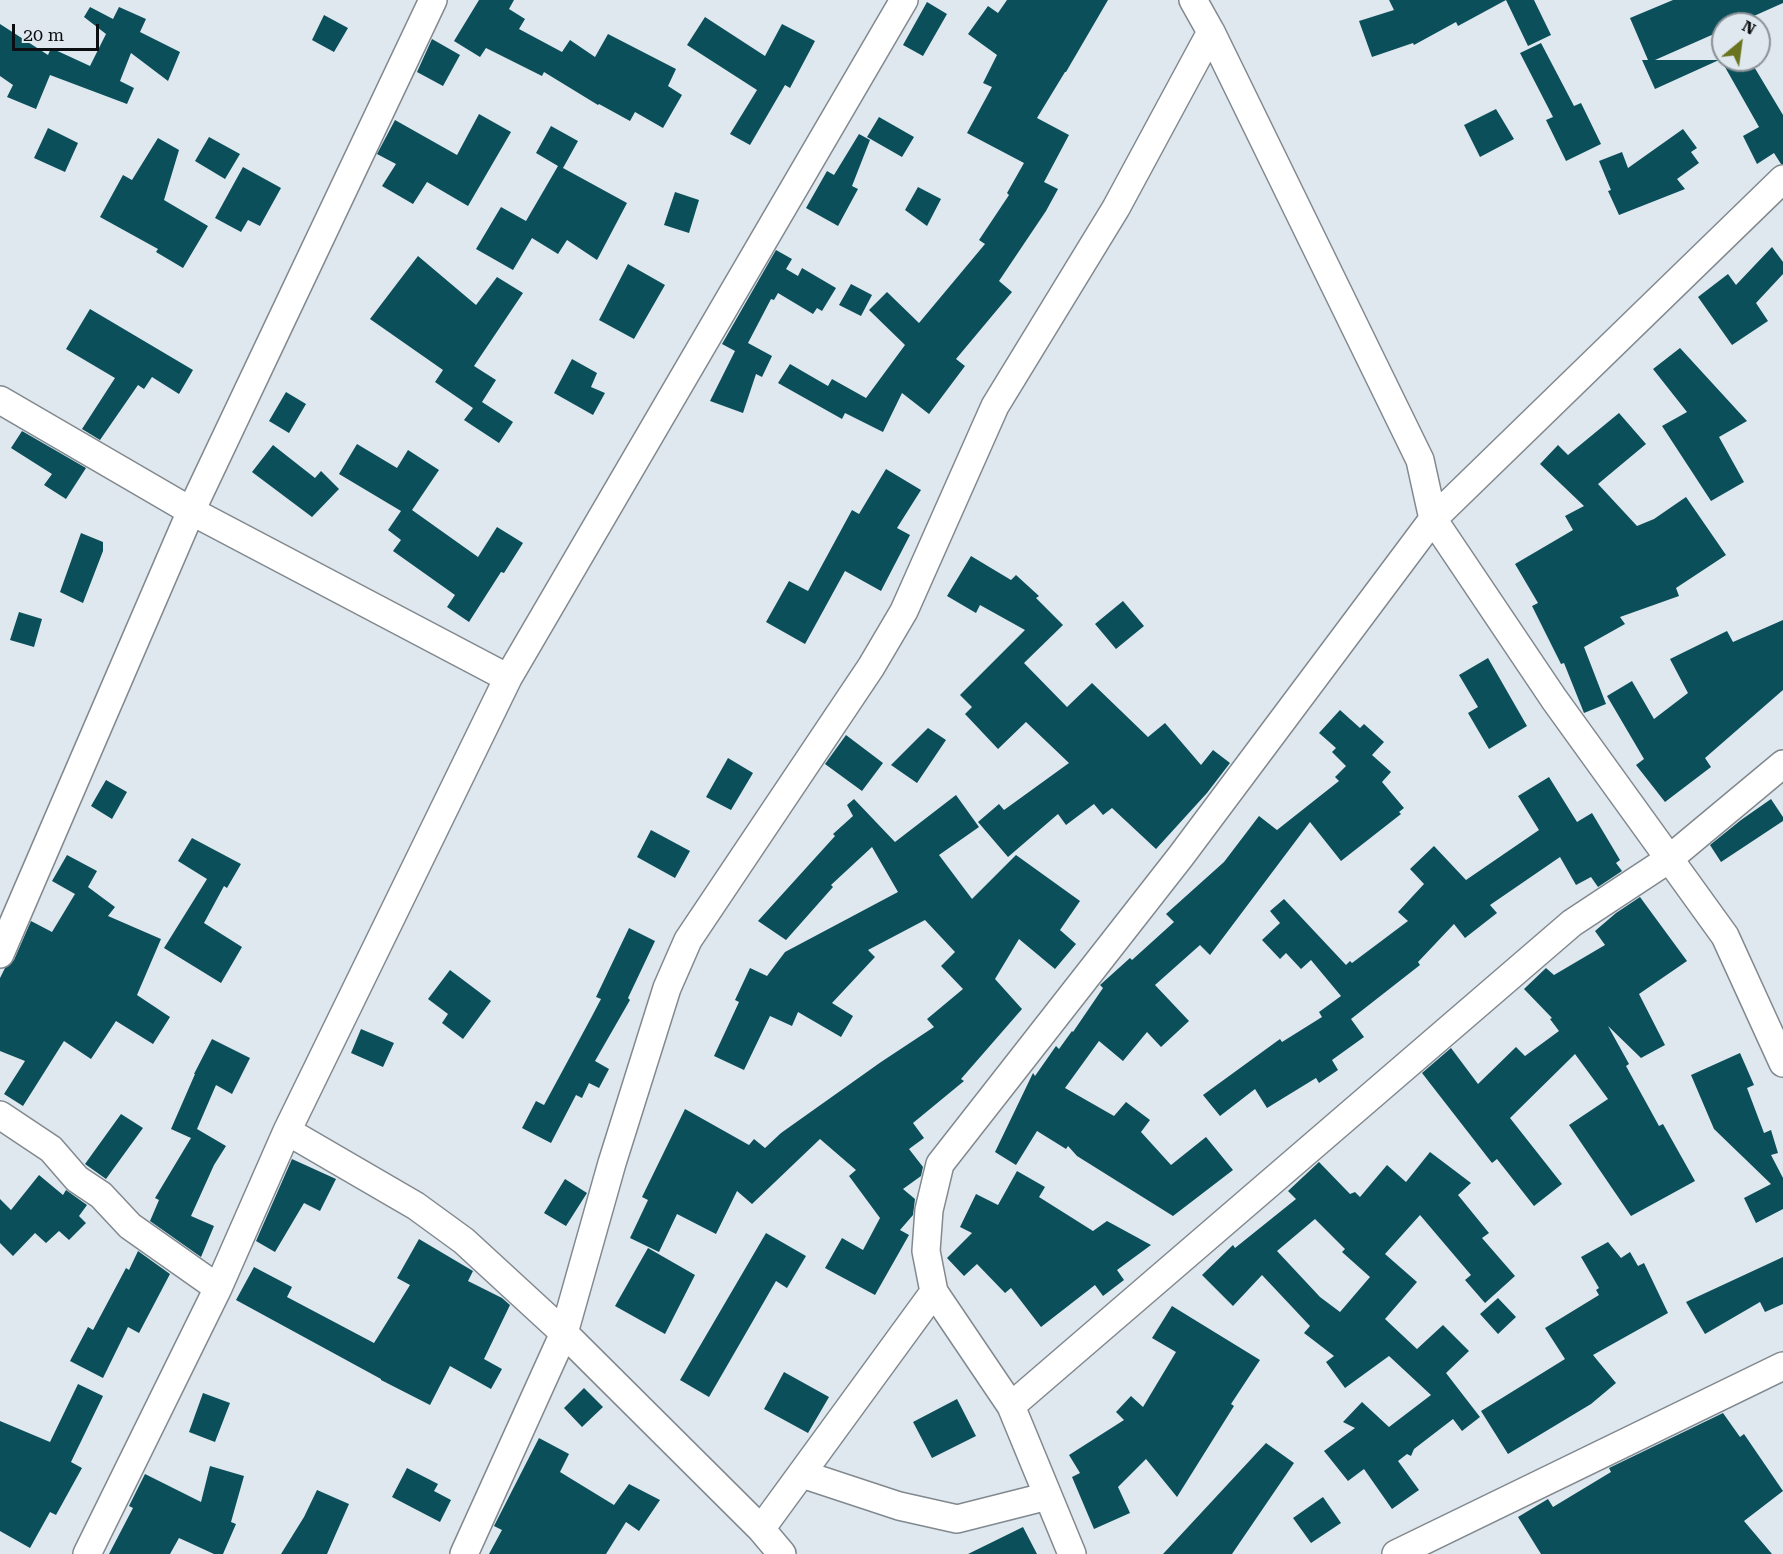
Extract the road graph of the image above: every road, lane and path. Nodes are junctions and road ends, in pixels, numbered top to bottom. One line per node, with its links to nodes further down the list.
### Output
1 (433, 0): 7 (street)
2 (903, 0): 9 (street)
3 (1192, 0): 4 (street)
4 (1211, 32): 8 (street); 18 (street)
5 (1783, 180): 8 (street)
6 (0, 400): 7 (street)
7 (191, 511): 9 (street); 12 (street)
8 (1433, 519): 11 (street); 17 (street)
9 (508, 678): 15 (street)
10 (1783, 764): 11 (street)
11 (1670, 859): 13 (street); 20 (street)
12 (0, 954)
13 (1783, 1063)
14 (0, 1115): 16 (street)
15 (287, 1131): 16 (street); 18 (street)
16 (218, 1288): 24 (street)
17 (934, 1292): 20 (street); 21 (street)
18 (564, 1333): 23 (street); 25 (street)
19 (1783, 1366): 28 (street)
20 (1011, 1406): 22 (street)
21 (802, 1473): 22 (street); 23 (street)
22 (1048, 1496): 27 (street)
23 (762, 1529): 26 (street)
24 (87, 1554)
25 (464, 1554)
26 (782, 1554)
27 (1072, 1554)
28 (1395, 1554)

